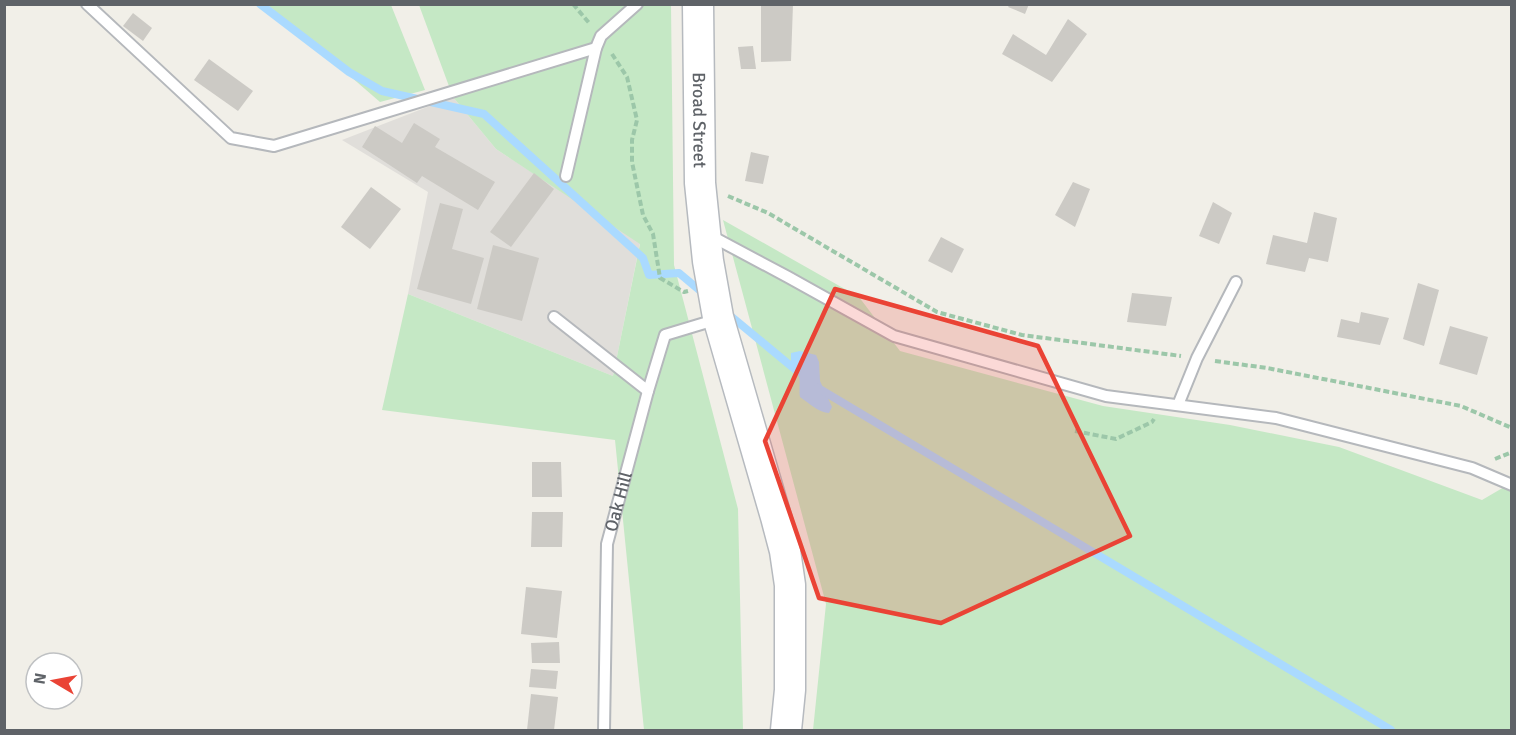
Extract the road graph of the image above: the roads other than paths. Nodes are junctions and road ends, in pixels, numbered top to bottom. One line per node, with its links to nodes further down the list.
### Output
1 (87, 4): 4 (lane)
2 (636, 4): 4 (lane)
3 (698, 4): 6 (street, Broad Street)
4 (596, 48): 5 (lane)
5 (567, 176)
6 (705, 233): 8 (street); 11 (lane)
7 (1236, 282): 11 (lane)
8 (716, 308): 10 (lane, Oak Hill); 14 (street)
9 (554, 317): 10 (lane)
10 (648, 391): 13 (lane, Oak Hill)
11 (1178, 405): 12 (lane)
12 (1512, 485)
13 (604, 730)
14 (786, 730)

